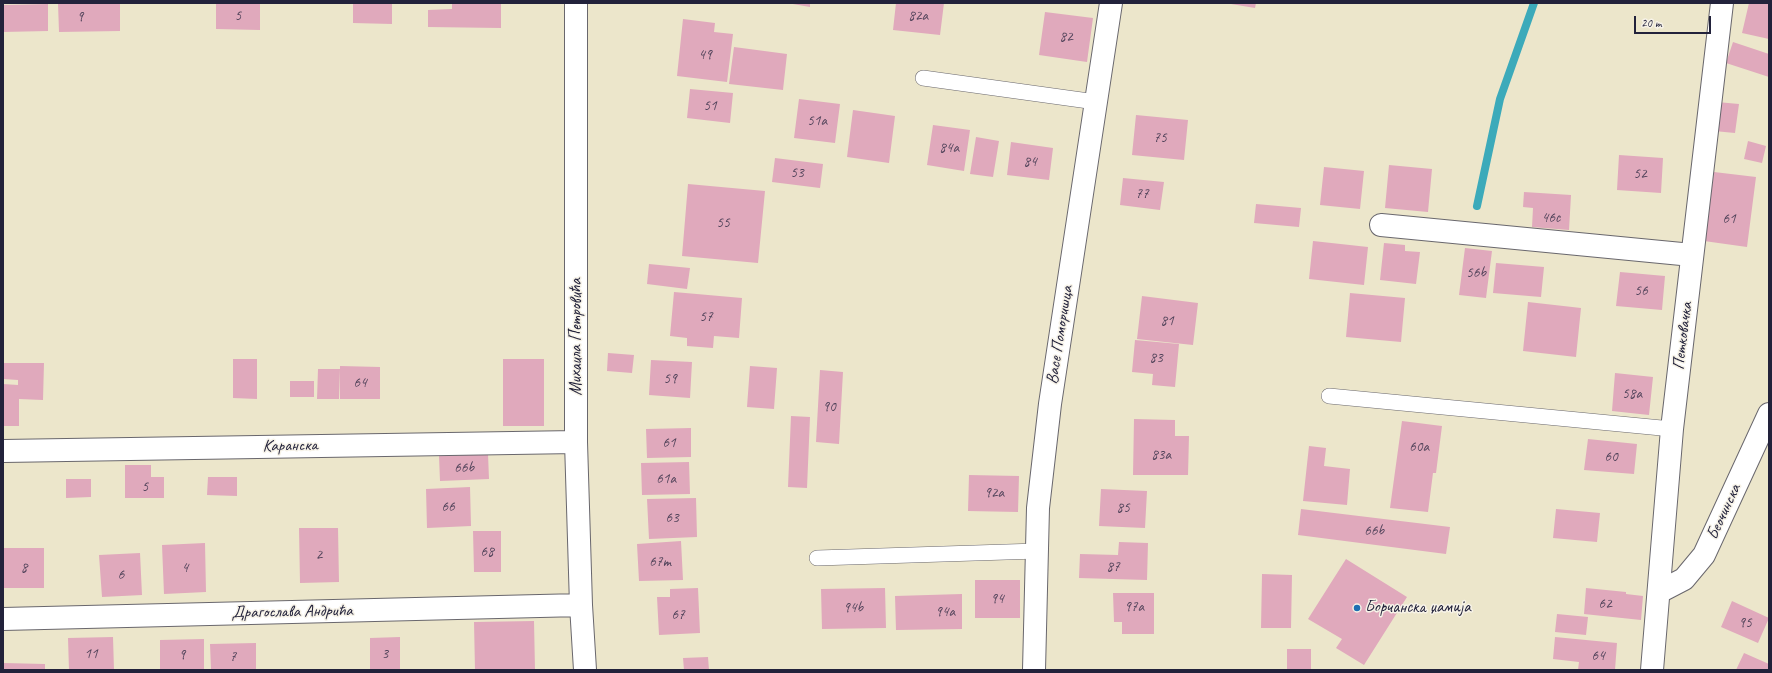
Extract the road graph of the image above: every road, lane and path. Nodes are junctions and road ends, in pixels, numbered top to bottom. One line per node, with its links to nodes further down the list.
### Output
1 (576, 3): 11 (street, Михаила Петровића)
2 (1111, 3): 5 (street, Васе Поморишца)
3 (1722, 3): 7 (street, Петковачка)
4 (923, 78): 5 (lane)
5 (1096, 102): 13 (street, Васе Поморишца)
6 (1381, 225): 7 (street)
7 (1692, 255): 10 (street, Петковачка)
8 (1329, 396): 10 (lane)
9 (1769, 414): 15 (street, Беочинска)
10 (1672, 429): 15 (street, Петковачка)
11 (576, 442): 12 (street, Каранска); 16 (street, Михаила Петровића)
12 (3, 451)
13 (1038, 551): 14 (lane); 19 (street, Васе Поморишца)
14 (817, 558)
15 (1660, 592): 20 (street, Петковачка)
16 (581, 605): 17 (street, Драгослава Андрића); 18 (street, Михаила Петровића)
17 (3, 619)
18 (585, 670)
19 (1034, 670)
20 (1652, 670)

